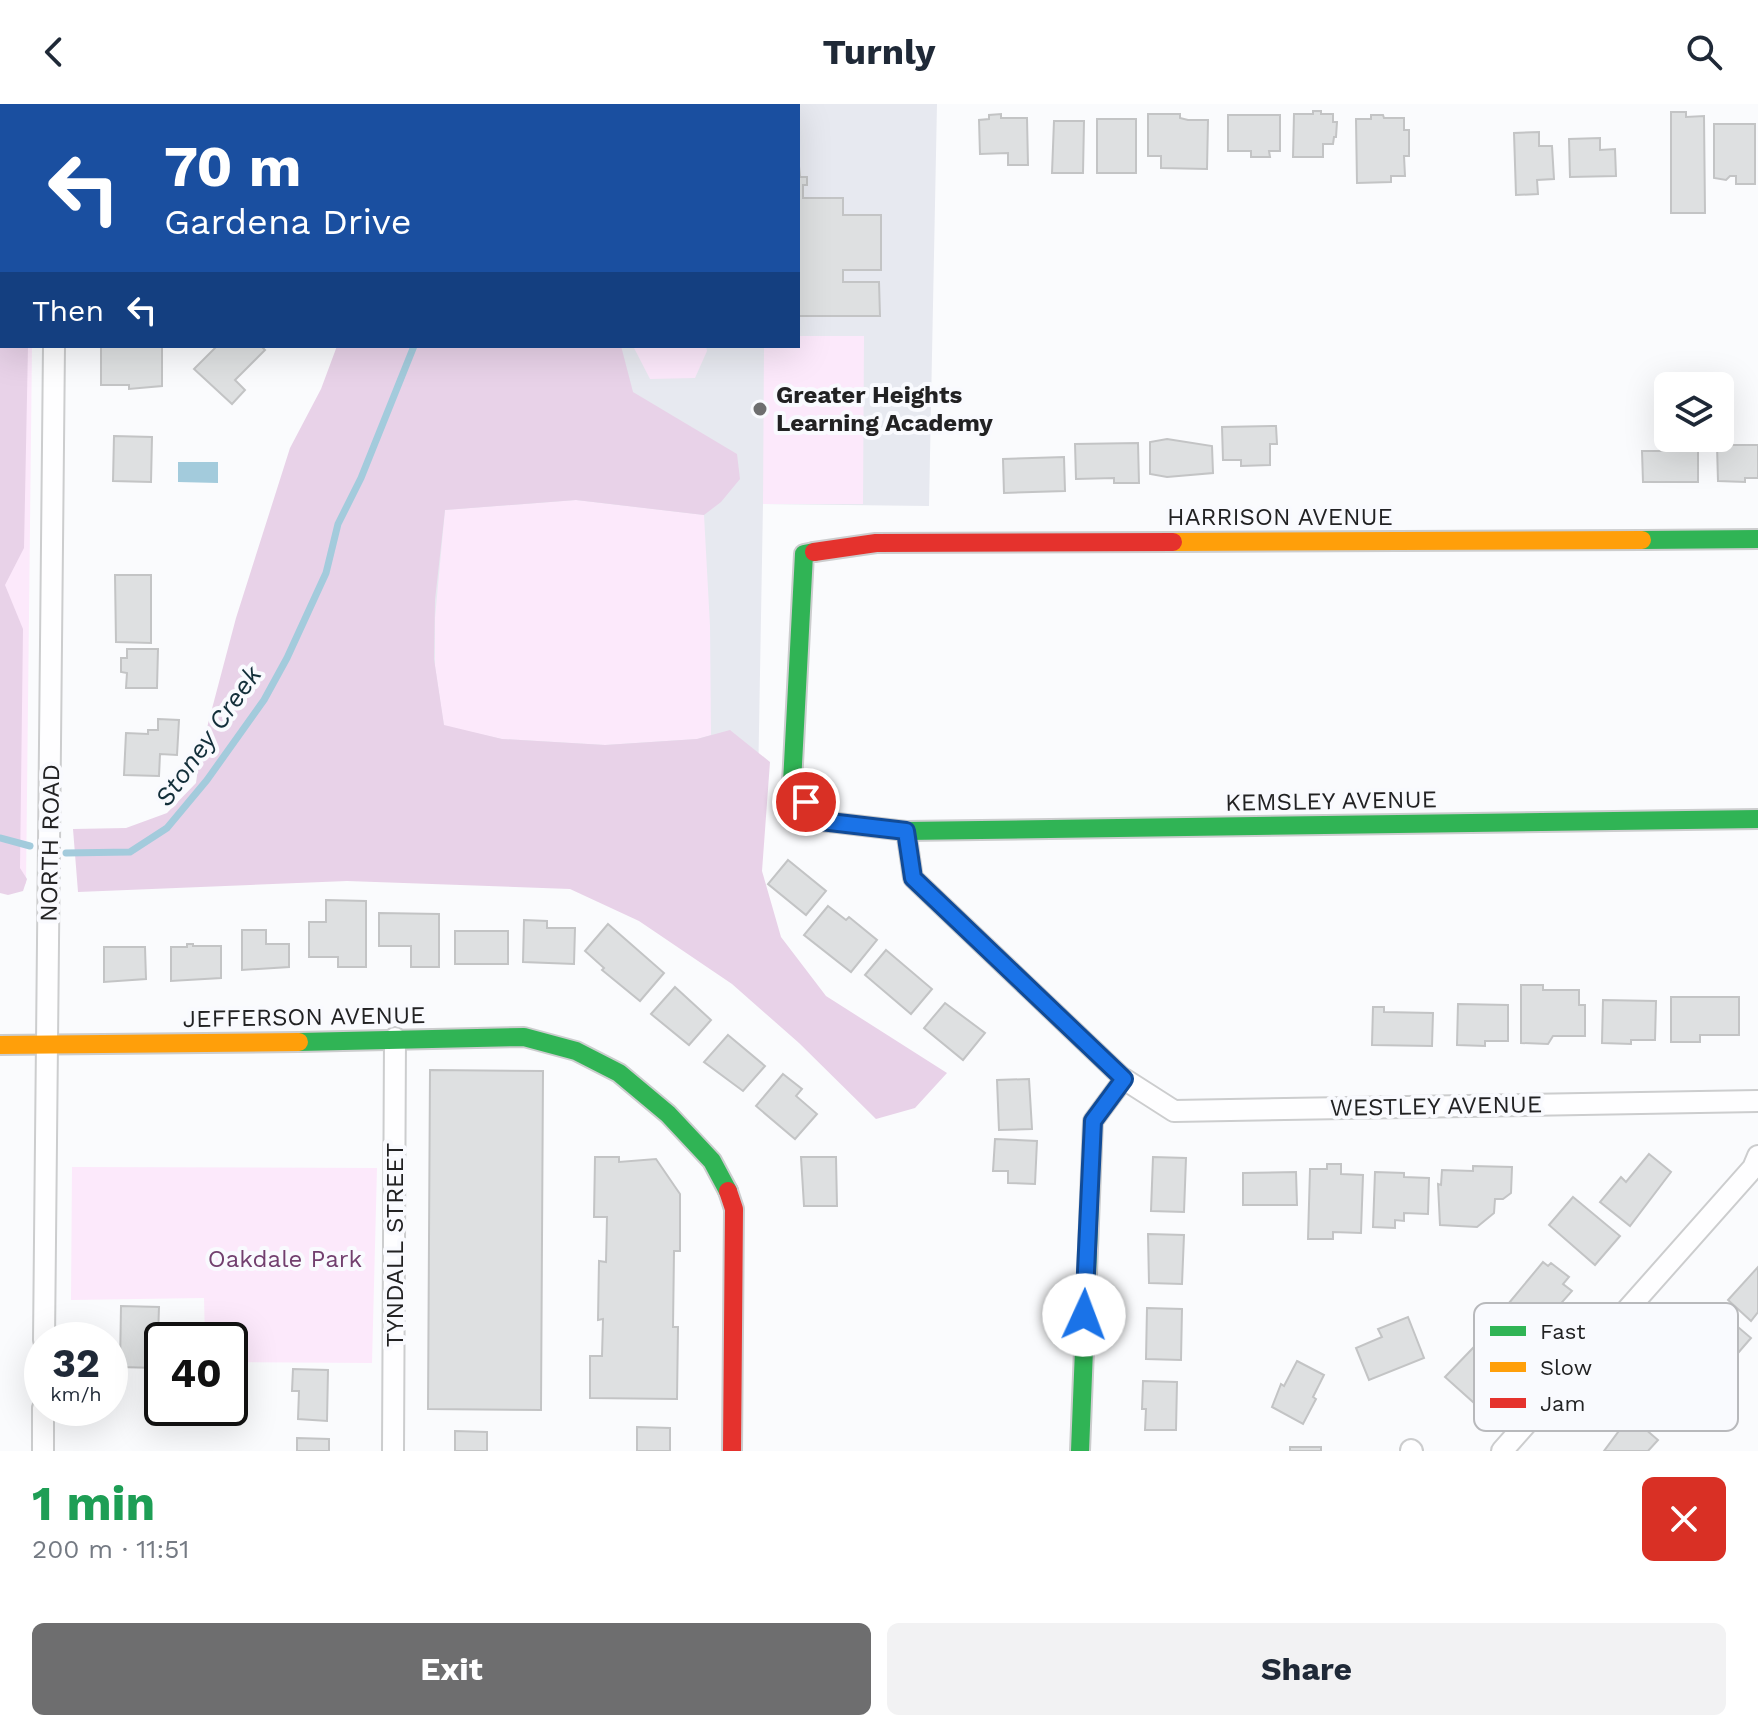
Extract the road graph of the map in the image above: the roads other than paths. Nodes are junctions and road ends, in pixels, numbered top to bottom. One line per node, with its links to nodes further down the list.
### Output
1 (54, 348): 8 (street, NORTH ROAD)
2 (1758, 539): 3 (street, HARRISON AVENUE)
3 (804, 554): 5 (street, KEMSLEY AVENUE)
4 (1758, 819): 5 (street, KEMSLEY AVENUE)
5 (906, 831): 9 (street)
6 (395, 1038): 8 (street, JEFFERSON AVENUE); 17 (street, TYNDALL STREET); 18 (street, JEFFERSON AVENUE)
7 (0, 1045): 8 (street, JEFFERSON AVENUE)
8 (47, 1045): 13 (street, NORTH ROAD)
9 (1124, 1079): 10 (street, WESTLEY AVENUE); 19 (street)
10 (1758, 1101)
11 (1758, 1156): 12 (street)
12 (1633, 1303)
13 (44, 1322)
14 (43, 1426): 16 (street)
15 (1520, 1431): 20 (street)
16 (43, 1451)
17 (393, 1451)
18 (732, 1451)
19 (1080, 1451)
20 (1502, 1451)

